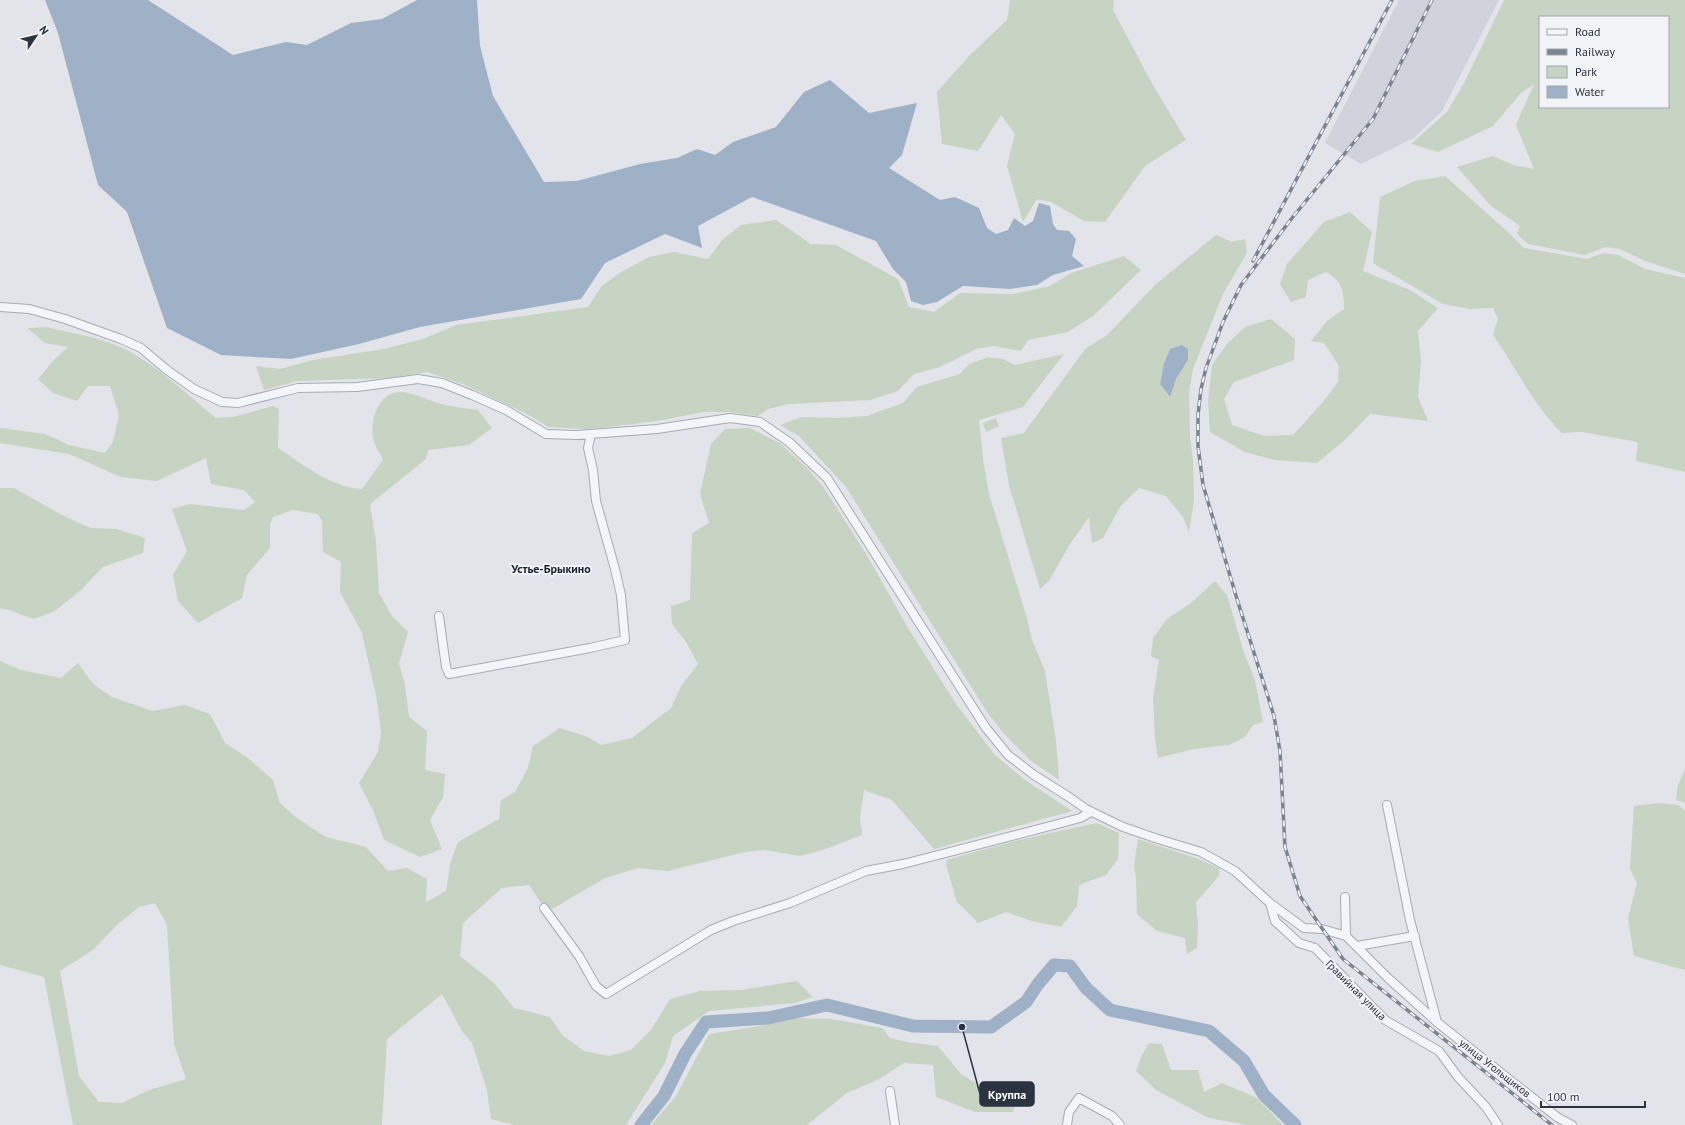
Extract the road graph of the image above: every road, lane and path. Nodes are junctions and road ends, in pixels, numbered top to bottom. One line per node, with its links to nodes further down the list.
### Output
1 (0, 307): 2 (street)
2 (591, 434): 3 (street); 5 (street)
3 (439, 616)
4 (1387, 805): 10 (street)
5 (1091, 812): 7 (street); 8 (street)
6 (1345, 897): 9 (street)
7 (1270, 903): 9 (street); 17 (street, Гравийная улица)
8 (544, 908)
9 (1346, 936): 11 (street, улица Угольщиков)
10 (1415, 936): 11 (street); 12 (street)
11 (1357, 946): 12 (street, улица Угольщиков)
12 (1438, 1023): 18 (street, улица Угольщиков)
13 (890, 1091): 14 (street)
14 (895, 1125)
15 (1067, 1125): 16 (street)
16 (1120, 1125)
17 (1498, 1125)
18 (1572, 1125)

